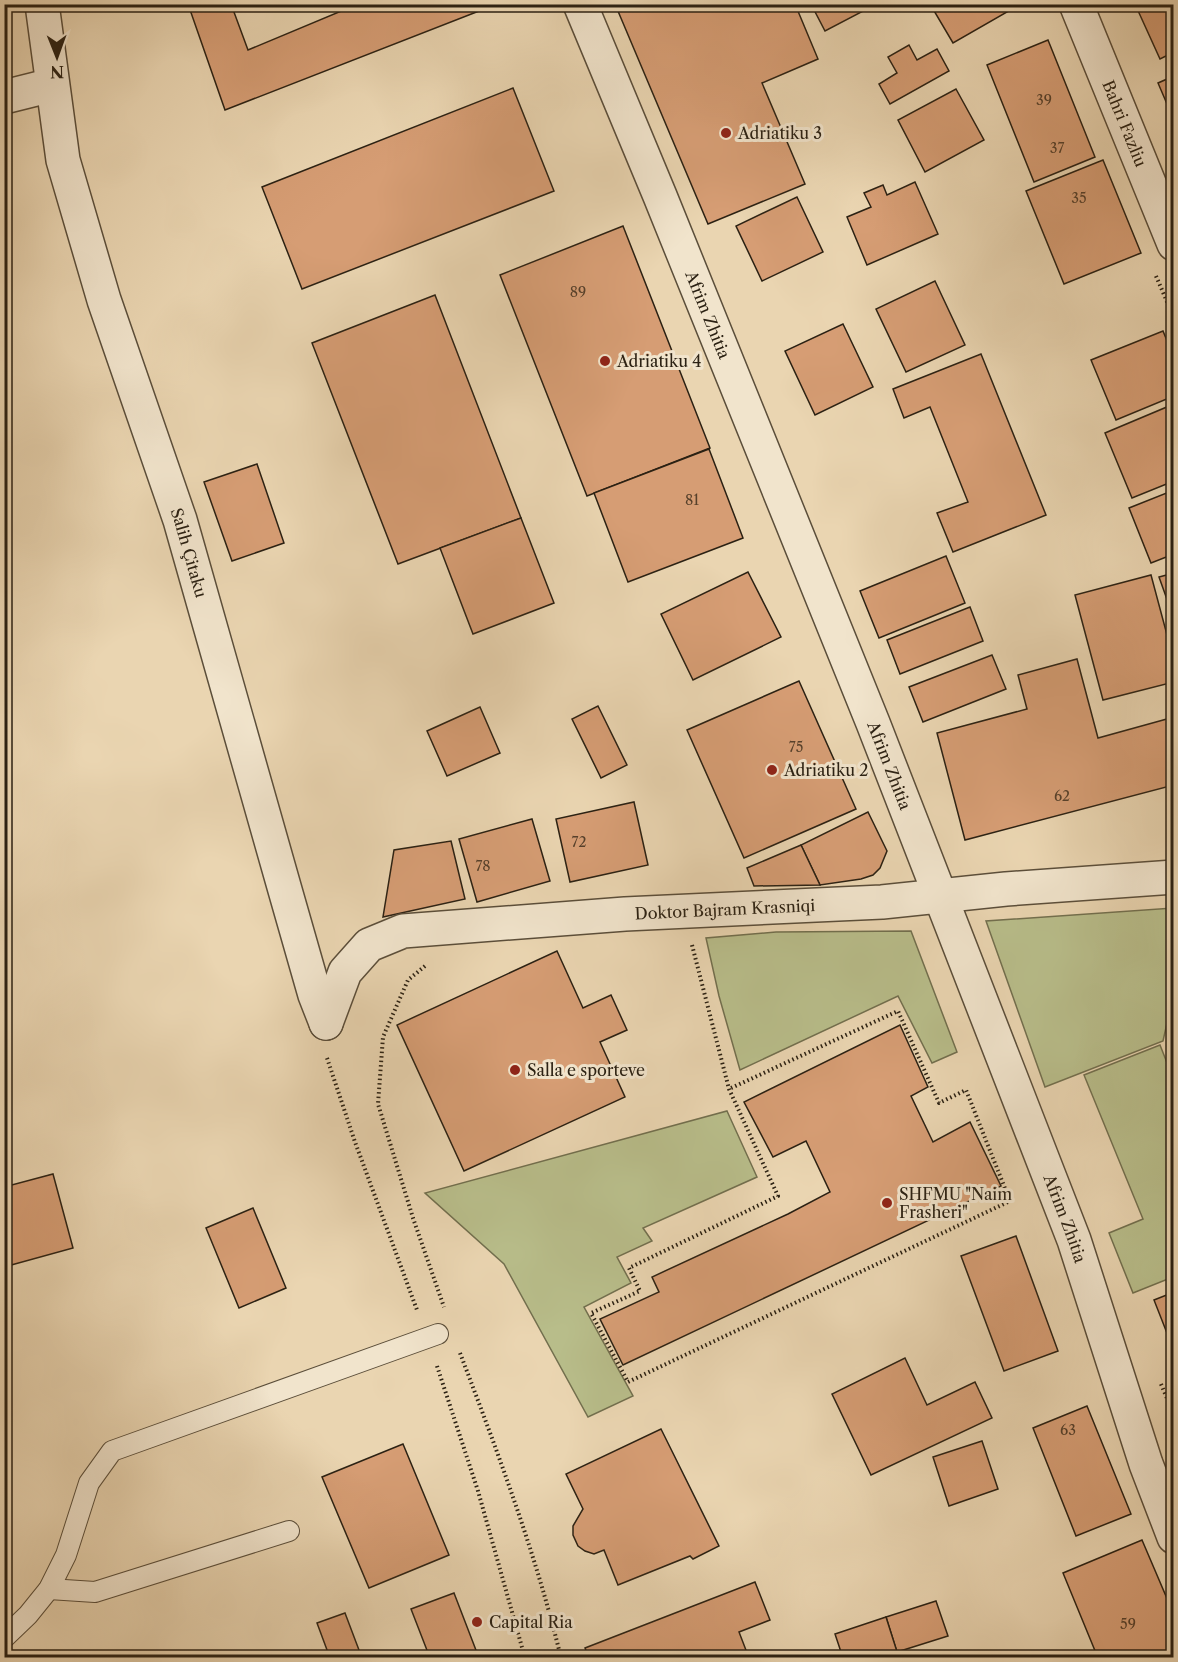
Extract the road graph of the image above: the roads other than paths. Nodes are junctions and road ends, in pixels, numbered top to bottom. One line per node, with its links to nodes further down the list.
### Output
1 (42, 4): 4 (street, Salih Çitaku)
2 (580, 4): 8 (street, Afrim Zhitia)
3 (1076, 4): 6 (street, Bahri Fazliu)
4 (52, 85): 5 (street); 9 (street, Salih Çitaku)
5 (4, 97)
6 (1173, 244)
7 (1173, 877): 8 (street, Doktor Bajram Krasniqi)
8 (939, 897): 9 (street, Doktor Bajram Krasniqi); 12 (street, Afrim Zhitia)
9 (326, 1023)
10 (443, 1326): 13 (lane)
11 (289, 1531): 13 (lane)
12 (1173, 1538)
13 (49, 1589): 14 (lane)
14 (4, 1638)

